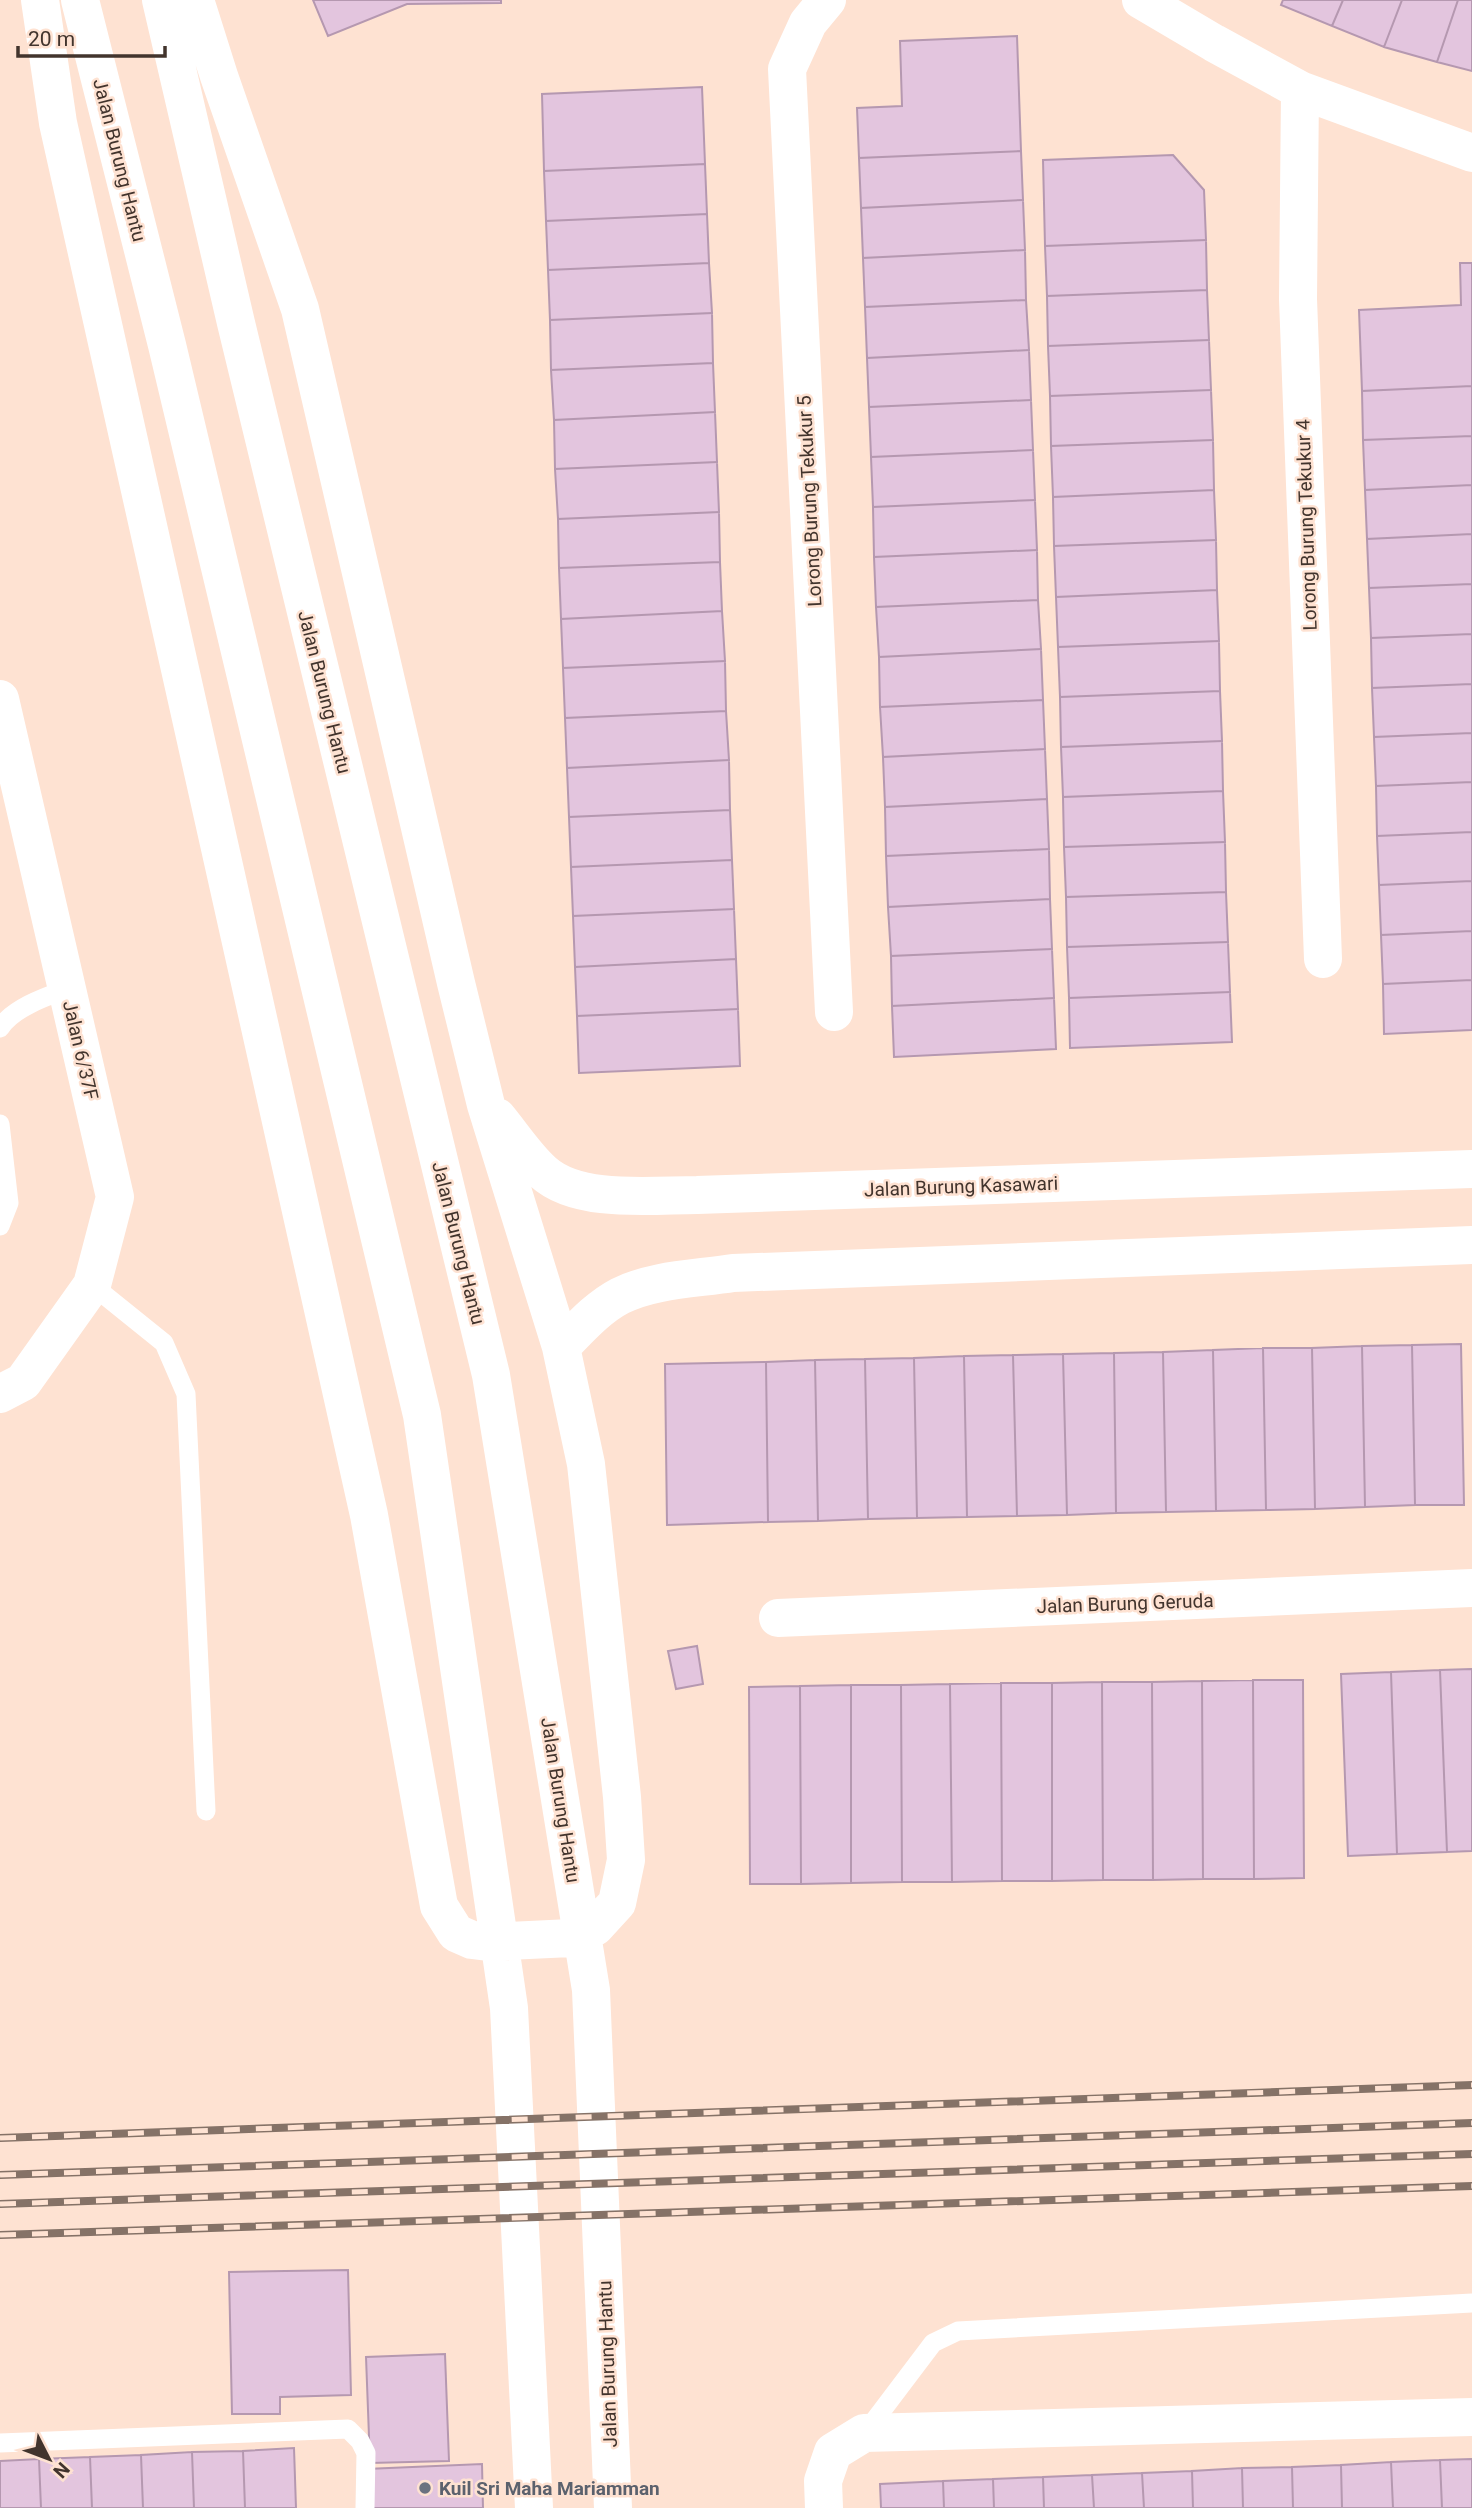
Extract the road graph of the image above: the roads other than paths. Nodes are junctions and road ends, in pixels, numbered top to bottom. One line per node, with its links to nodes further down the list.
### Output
1 (40, 0): 20 (main road)
2 (80, 0): 30 (main road, Jalan Burung Hantu)
3 (160, 0): 31 (main road, Jalan Burung Hantu)
4 (195, 0): 14 (main road)
5 (827, 0): 12 (main road, Lorong Burung Tekukur 5)
6 (1141, 0): 7 (main road)
7 (1300, 90): 8 (main road); 10 (main road, Lorong Burung Tekukur 4)
8 (1472, 153)
9 (1, 705): 11 (main road, Jalan 6/37F)
10 (1323, 959)
11 (67, 989): 13 (lane); 19 (main road, Jalan 6/37F)
12 (834, 1012)
13 (0, 1028)
14 (486, 1105): 16 (main road, Jalan Burung Kasawari); 20 (main road)
15 (0, 1124): 17 (lane)
16 (1472, 1169)
17 (0, 1226)
18 (1472, 1245): 20 (main road)
19 (92, 1285): 21 (main road, Jalan 6/37F); 24 (lane)
20 (561, 1347)
21 (12, 1388)
22 (1472, 1588): 23 (main road, Jalan Burung Geruda)
23 (778, 1618)
24 (206, 1811)
25 (1472, 2303): 27 (lane)
26 (1472, 2417): 27 (main road)
27 (864, 2433): 32 (main road)
28 (0, 2443): 29 (lane)
29 (365, 2508)
30 (534, 2508)
31 (613, 2508)
32 (824, 2508)

